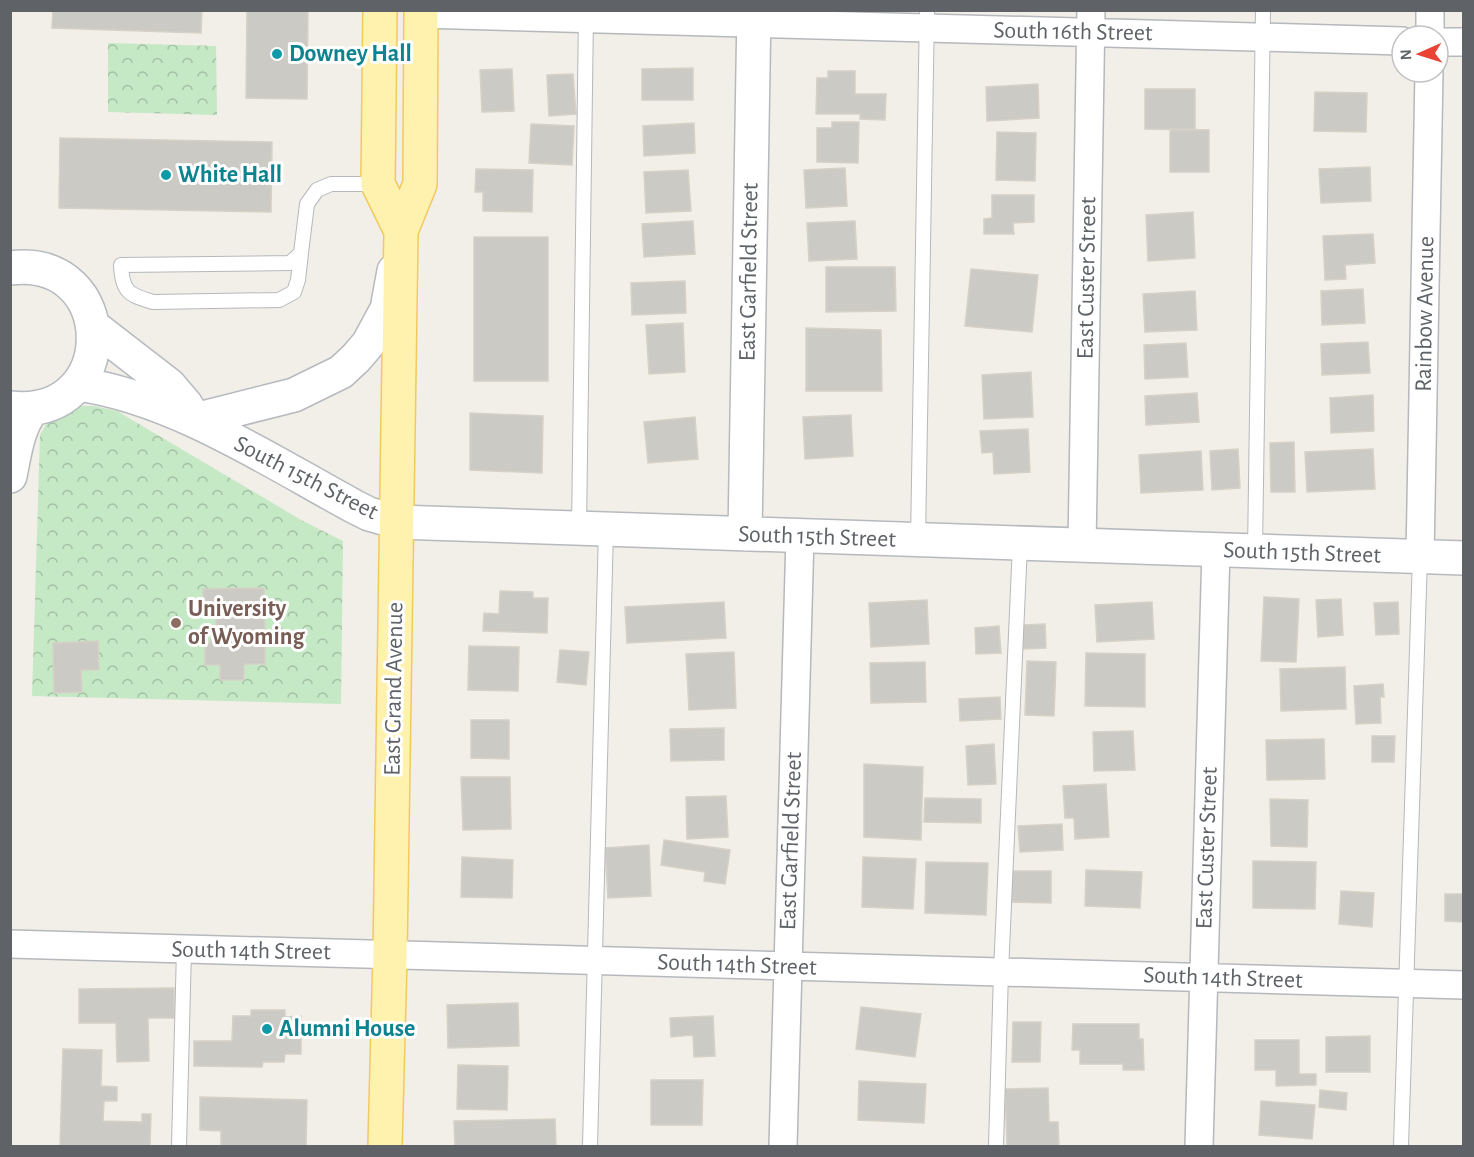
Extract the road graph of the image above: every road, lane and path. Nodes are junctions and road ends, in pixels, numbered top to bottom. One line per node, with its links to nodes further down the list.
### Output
1 (380, 10): 11 (main road, East Grand Avenue)
2 (1263, 10): 8 (lane)
3 (421, 12): 4 (street, South 16th Street); 12 (main road, East Grand Avenue)
4 (586, 15): 5 (street, South 16th Street); 21 (lane)
5 (754, 17): 6 (street, South 16th Street); 22 (main road, East Garfield Street)
6 (927, 20): 7 (street, South 16th Street); 24 (lane)
7 (1091, 22): 8 (street, South 16th Street); 26 (street, East Custer Street)
8 (1262, 37): 9 (street, South 16th Street); 28 (lane)
9 (1390, 41)
10 (1429, 84): 29 (street, Rainbow Avenue)
11 (378, 184): 12 (main road, East Grand Avenue); 13 (lane)
12 (401, 231): 18 (main road); 20 (main road, East Grand Avenue)
13 (301, 253): 13 (lane)
14 (10, 268): 15 (main road)
15 (94, 327): 16 (main road); 18 (main road, South 15th Street)
16 (78, 384): 17 (main road); 18 (main road, South 15th Street)
17 (21, 409): 19 (main road)
18 (195, 420): 20 (main road, South 15th Street)
19 (10, 476)
20 (397, 522): 21 (main road, South 15th Street); 33 (main road, East Grand Avenue)
21 (593, 529): 22 (main road, South 15th Street); 34 (lane)
22 (745, 534): 23 (main road, South 15th Street)
23 (800, 536): 24 (main road, South 15th Street); 35 (street, East Garfield Street)
24 (918, 540): 25 (main road, South 15th Street)
25 (1020, 544): 26 (main road, South 15th Street); 36 (lane)
26 (1082, 546): 27 (main road, South 15th Street)
27 (1216, 550): 28 (main road, South 15th Street); 37 (street, East Custer Street)
28 (1255, 552): 29 (main road, South 15th Street)
29 (1420, 557): 30 (main road, South 15th Street); 38 (lane)
30 (1464, 558)
31 (10, 944): 32 (street, South 14th Street)
32 (184, 949): 33 (street, South 14th Street); 40 (lane)
33 (390, 955): 34 (street, South 14th Street); 41 (main road, East Grand Avenue)
34 (594, 960): 35 (street, South 14th Street); 42 (lane)
35 (788, 966): 36 (street, South 14th Street); 43 (street, East Garfield Street)
36 (1001, 972): 37 (street, South 14th Street); 44 (lane)
37 (1203, 978): 38 (street, South 14th Street); 45 (street, East Custer Street)
38 (1407, 983): 39 (street, South 14th Street); 46 (lane)
39 (1464, 985)
40 (179, 1146)
41 (385, 1146)
42 (590, 1146)
43 (783, 1146)
44 (996, 1146)
45 (1198, 1146)
46 (1401, 1146)

